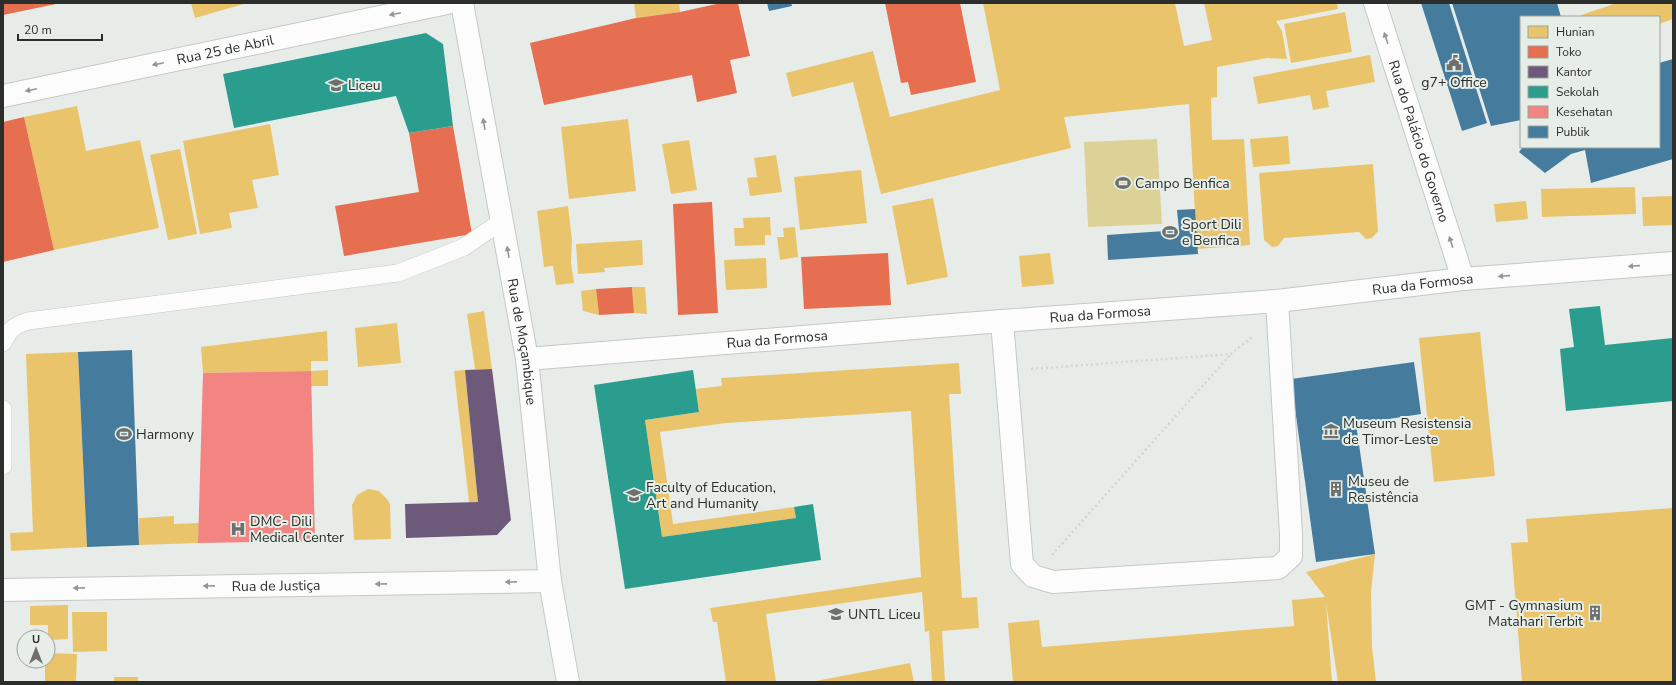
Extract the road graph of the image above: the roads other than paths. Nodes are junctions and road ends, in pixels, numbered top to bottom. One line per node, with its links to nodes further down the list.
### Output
1 (447, 3): 4 (street, Rua 25 de Abril, one-way to 4)
2 (462, 3): 5 (street, Rua de Moçambique, one-way to 2)
3 (1375, 3): 7 (street, Rua do Palácio do Governo, one-way to 3)
4 (3, 96)
5 (502, 221): 10 (lane); 11 (street, Rua de Moçambique, one-way to 5)
6 (1673, 263): 7 (street, Rua da Formosa, one-way to 7)
7 (1463, 279): 8 (street, Rua da Formosa)
8 (1277, 301): 9 (street, Rua da Formosa); 9 (street)
9 (1002, 321): 11 (street, Rua da Formosa)
10 (3, 343)
11 (527, 359): 14 (street, Rua de Moçambique)
12 (3, 409): 13 (lane)
13 (3, 466)
14 (550, 581): 15 (street, Rua de Justiça, one-way to 15); 16 (street, Rua de Moçambique)
15 (3, 590)
16 (568, 682)

